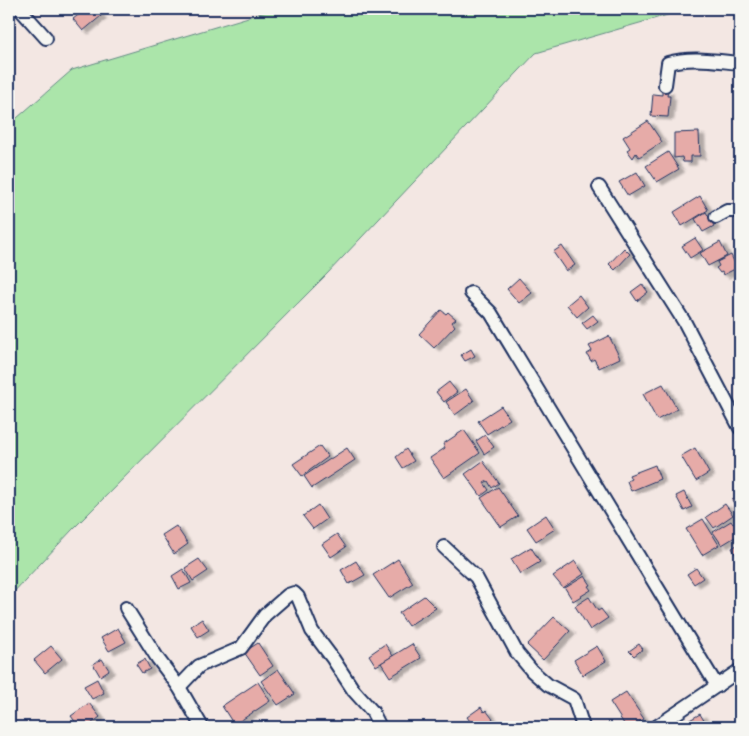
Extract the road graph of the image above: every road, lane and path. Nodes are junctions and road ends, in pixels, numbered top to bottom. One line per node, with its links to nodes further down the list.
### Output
1 (20, 9): 2 (street)
2 (46, 38)
3 (740, 63): 4 (street)
4 (665, 85)
5 (599, 187): 9 (street)
6 (740, 211): 7 (street)
7 (716, 217)
8 (471, 293): 13 (street)
9 (740, 428)
10 (444, 547): 17 (street)
11 (126, 608): 14 (street)
12 (740, 670): 13 (street)
13 (718, 686): 18 (street)
14 (179, 687): 15 (street); 16 (street)
15 (202, 727)
16 (380, 727)
17 (583, 727)
18 (656, 727)

